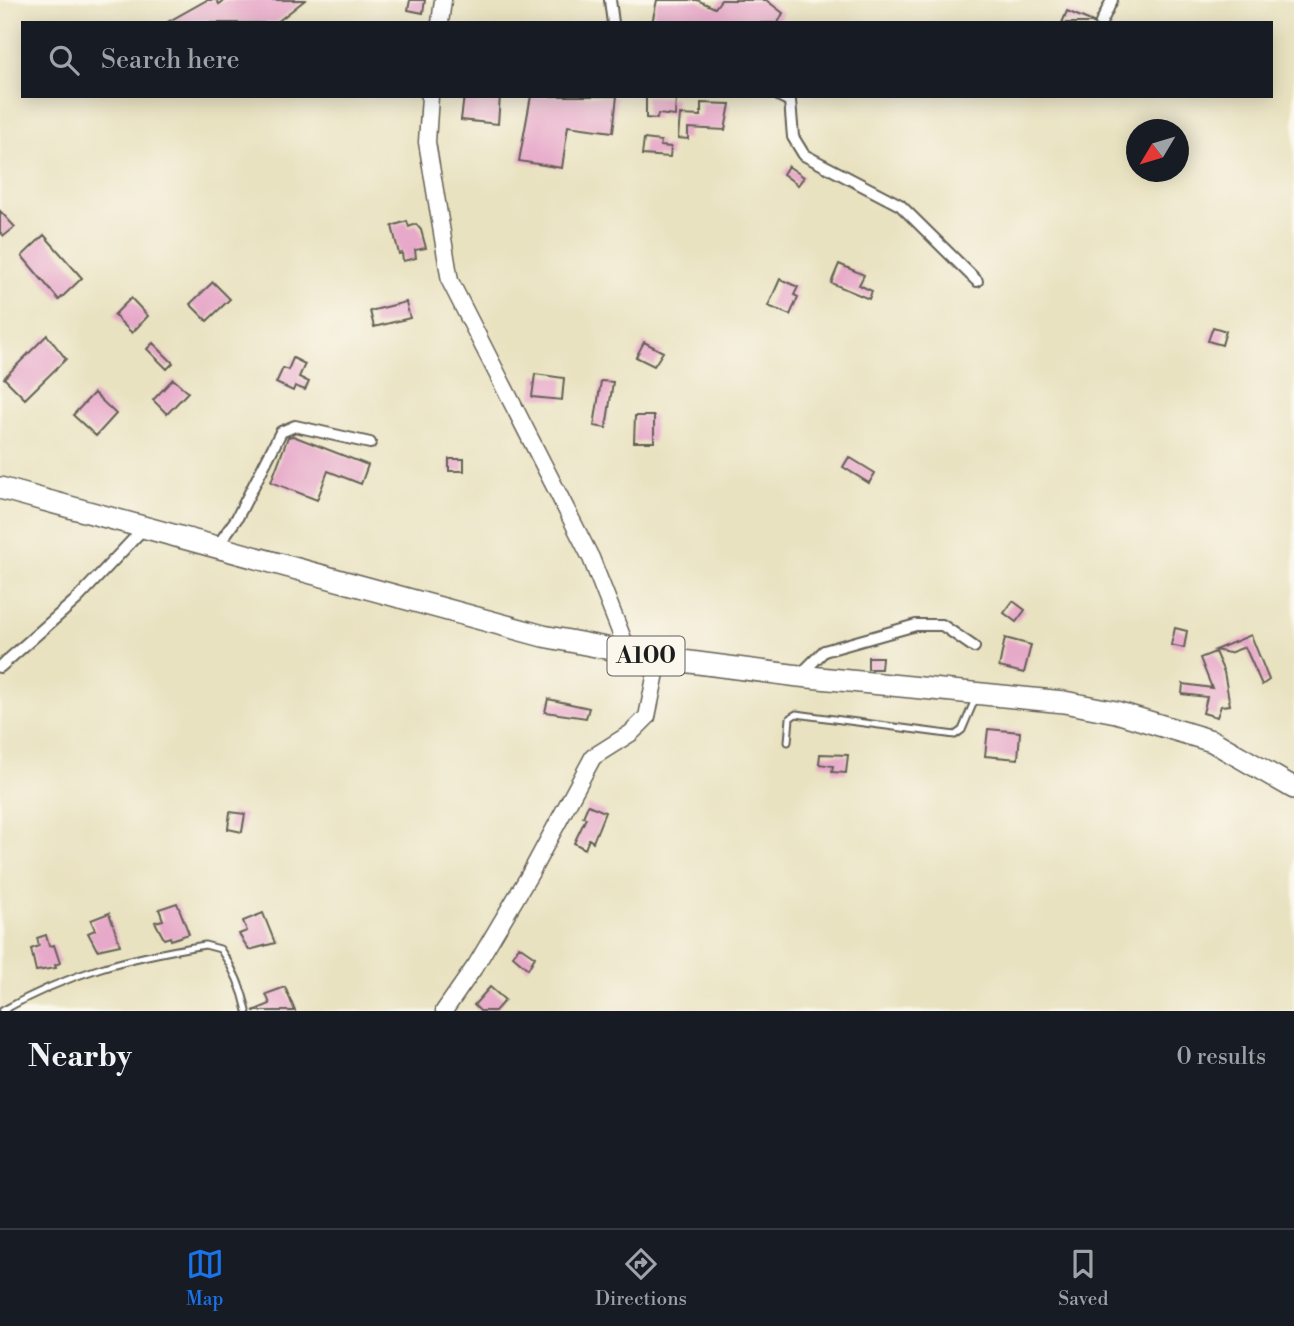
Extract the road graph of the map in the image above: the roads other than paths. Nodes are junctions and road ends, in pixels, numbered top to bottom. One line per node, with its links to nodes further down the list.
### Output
1 (443, 0): 4 (main road)
2 (610, 0): 5 (street)
3 (1112, 0): 6 (street)
4 (440, 21)
5 (613, 21)
6 (1102, 21)
7 (430, 98): 15 (main road)
8 (784, 98): 9 (street)
9 (977, 281)
10 (370, 443): 13 (street)
11 (0, 488): 12 (highway, A100)
12 (145, 527): 13 (highway, A100); 17 (street)
13 (216, 548): 15 (highway, A100)
14 (974, 647): 18 (street)
15 (629, 654): 16 (highway, A100)
16 (659, 658): 18 (highway, A100); 24 (main road)
17 (0, 667)
18 (799, 676): 19 (highway, A100)
19 (977, 695): 20 (lane); 21 (highway, A100)
20 (788, 743)
21 (1294, 788)
22 (2, 1011): 23 (lane)
23 (247, 1011)
24 (444, 1011)

